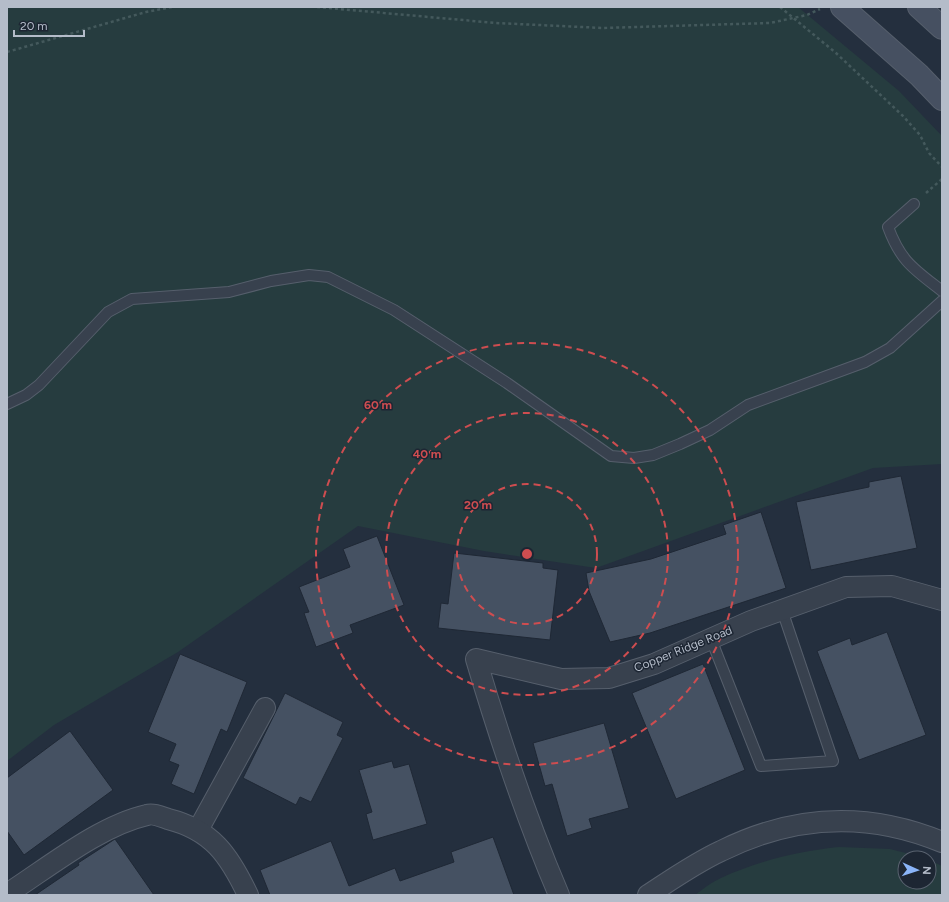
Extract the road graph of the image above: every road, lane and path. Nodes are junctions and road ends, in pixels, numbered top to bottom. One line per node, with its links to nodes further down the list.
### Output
1 (172, 7): 9 (path)
2 (317, 7): 7 (path)
3 (780, 7): 7 (path)
4 (826, 7): 7 (path)
5 (842, 7): 10 (main road)
6 (919, 7): 8 (main road)
7 (794, 18): 11 (path)
8 (942, 28)
9 (7, 52)
10 (942, 99)
11 (942, 167)
12 (914, 204): 13 (lane)
13 (942, 291)
14 (942, 301): 15 (lane)
15 (7, 404)
16 (942, 600): 17 (street, Copper Ridge Road)
17 (782, 610): 18 (street, Copper Ridge Road); 18 (lane)
18 (711, 638): 24 (street, Copper Ridge Road)
19 (265, 708): 20 (street)
20 (198, 830): 22 (street); 23 (street)
21 (942, 842): 25 (street)
22 (7, 894)
23 (248, 895)
24 (559, 895)
25 (648, 895)

